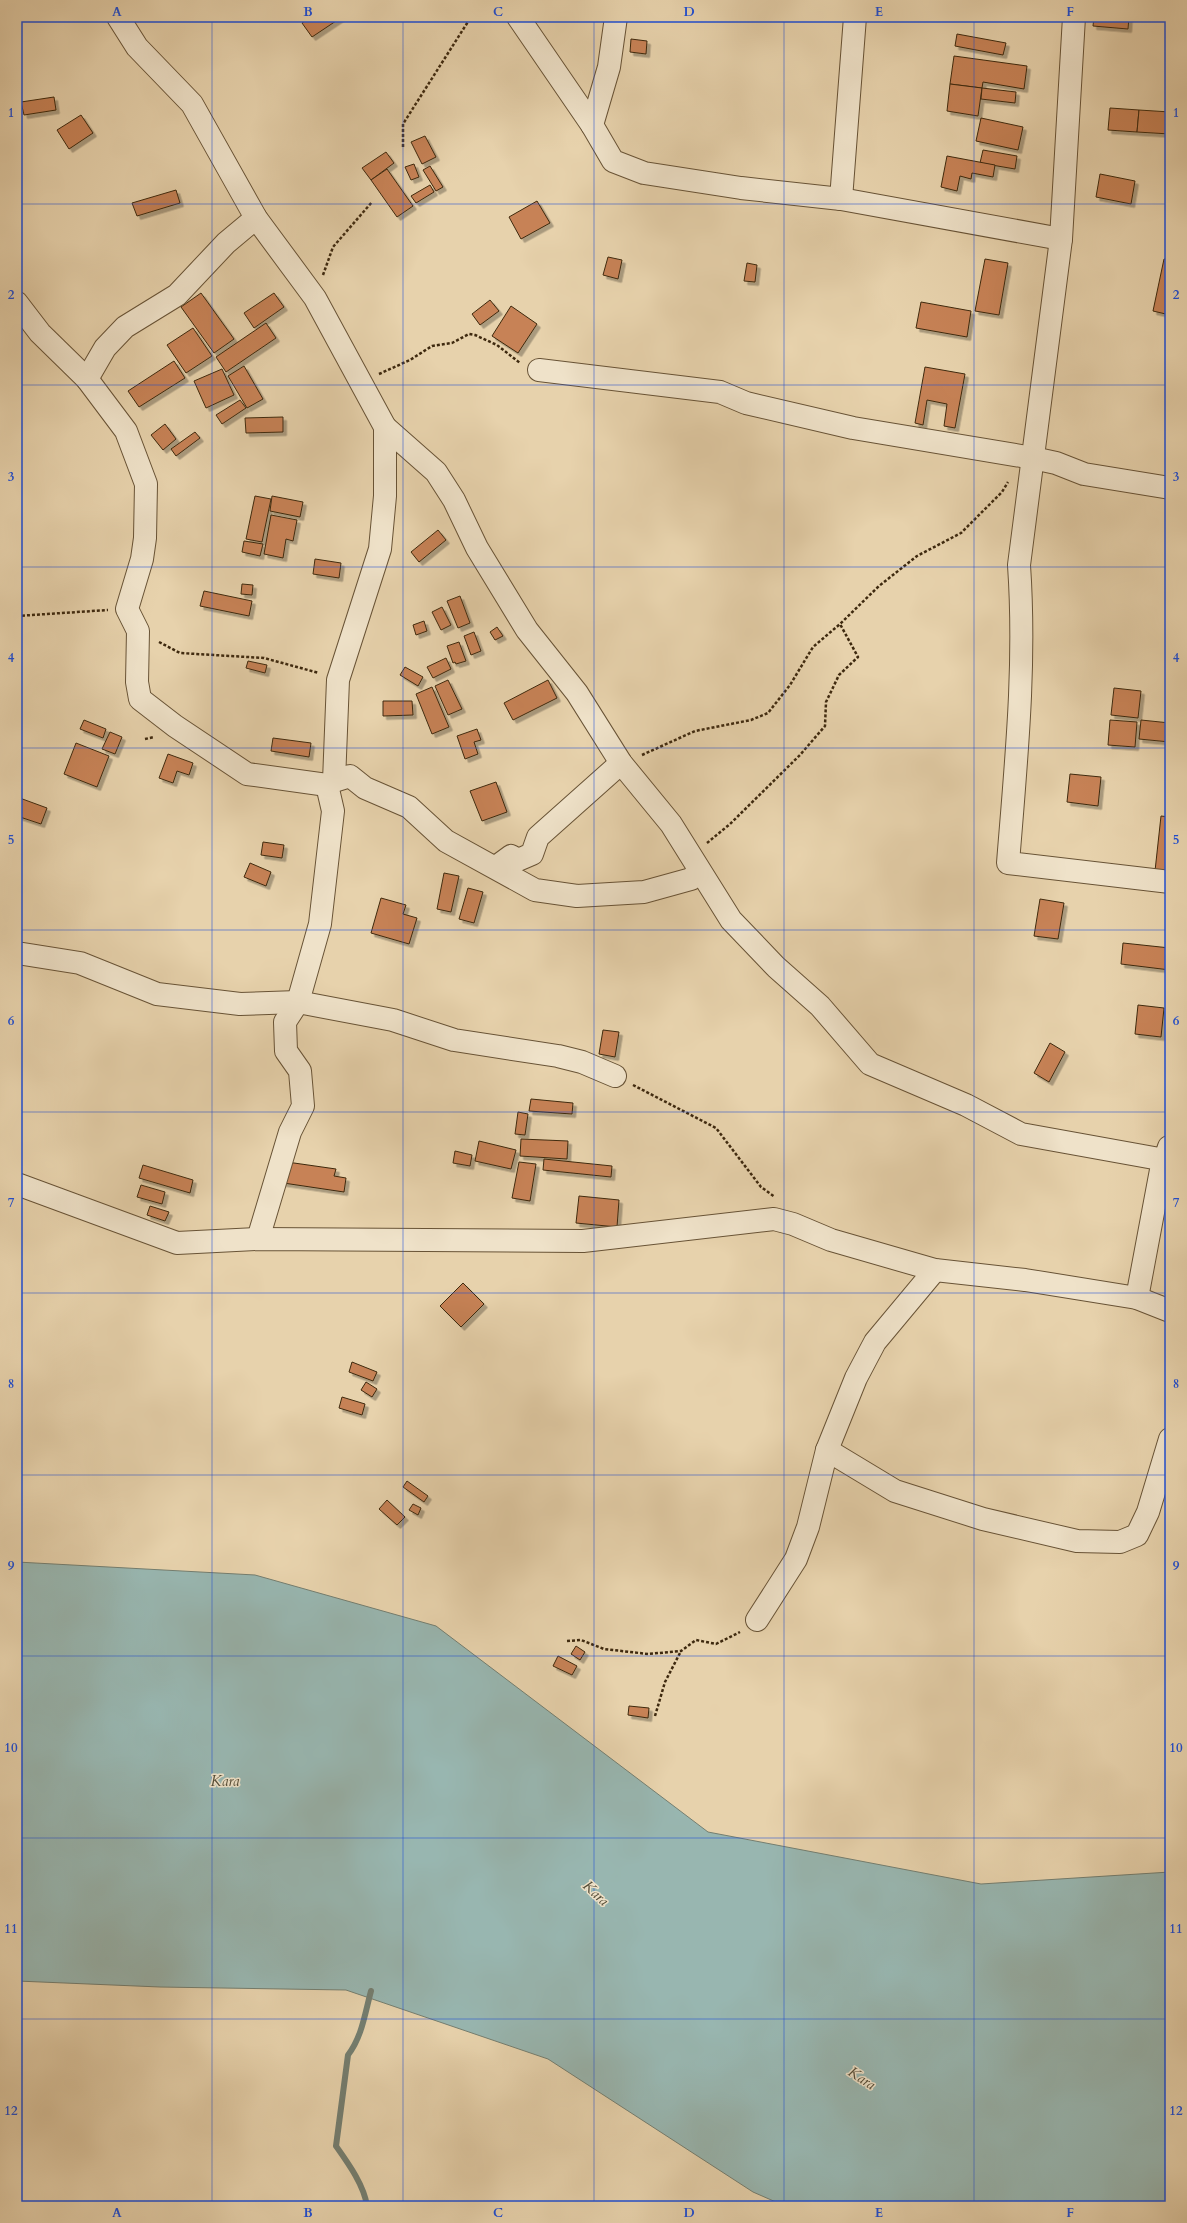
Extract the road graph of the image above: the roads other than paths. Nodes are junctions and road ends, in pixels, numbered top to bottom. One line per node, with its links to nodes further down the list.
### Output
1 (118, 17): 8 (street)
2 (518, 17): 6 (street)
3 (616, 17): 6 (street)
4 (855, 17): 7 (street)
5 (1074, 17): 9 (street)
6 (592, 125): 7 (street)
7 (841, 199): 9 (street)
8 (256, 218): 12 (street); 13 (street)
9 (1061, 239): 14 (street)
10 (17, 303): 12 (street)
11 (539, 370): 14 (street)
12 (87, 379): 17 (street)
13 (385, 427): 16 (street); 17 (street)
14 (1034, 458): 15 (street); 20 (street)
15 (1170, 488)
16 (621, 763): 18 (street); 19 (street)
17 (330, 783): 18 (street); 22 (street)
18 (496, 868): 19 (street)
19 (699, 871): 24 (street)
20 (1170, 882)
21 (17, 953): 22 (street)
22 (298, 1002): 23 (street); 26 (street)
23 (615, 1076)
24 (1167, 1153): 28 (street)
25 (17, 1184): 26 (street)
26 (258, 1239): 27 (street)
27 (935, 1270): 28 (street); 31 (street)
28 (1137, 1298): 29 (street)
29 (1170, 1311)
30 (1170, 1439): 31 (street)
31 (827, 1450): 32 (street)
32 (757, 1620)

